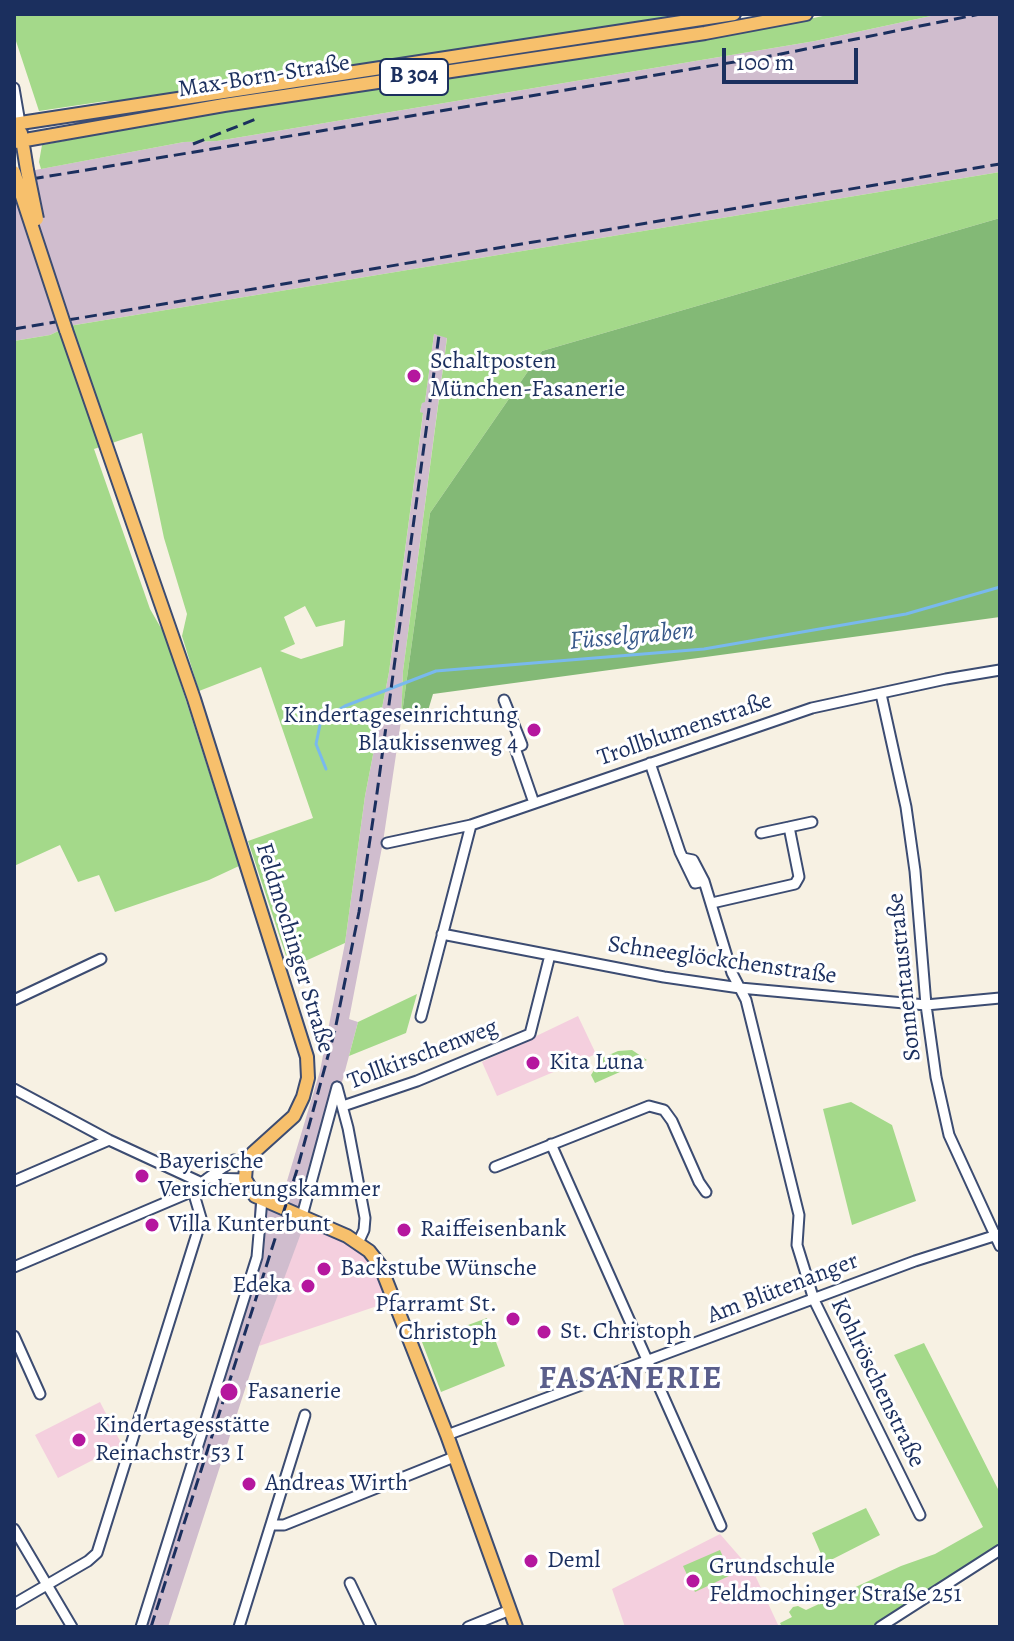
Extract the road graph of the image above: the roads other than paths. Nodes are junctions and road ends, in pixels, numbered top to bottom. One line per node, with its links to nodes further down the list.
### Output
1 (734, 14): 4 (main road, Max-Born-Straße / B 304)
2 (806, 14): 5 (main road, Max-Born-Straße / B 304)
3 (14, 88): 4 (street, Feldmochinger Straße)
4 (17, 124): 5 (main road, Feldmochinger Straße)
5 (18, 141): 6 (main road, Feldmochinger Straße)
6 (18, 171): 30 (main road, Feldmochinger Straße, bridge)
7 (1000, 670): 8 (street, Trollblumenstraße)
8 (881, 694): 10 (street, Trollblumenstraße); 24 (street, Sonnentaustraße)
9 (504, 700): 11 (street)
10 (650, 763): 11 (street, Trollblumenstraße); 17 (street, Kohlröschenstraße)
11 (534, 803): 13 (street, Trollblumenstraße)
12 (812, 822): 14 (street)
13 (471, 825): 16 (street, Trollblumenstraße); 18 (street)
14 (789, 827): 15 (street); 17 (street)
15 (761, 833)
16 (387, 843)
17 (712, 903): 21 (street, Kohlröschenstraße)
18 (442, 934): 19 (street, Schneeglöckchenstraße); 25 (street)
19 (550, 955): 21 (street, Schneeglöckchenstraße); 27 (street, Tollkirschenweg)
20 (101, 959): 23 (street)
21 (740, 988): 24 (street, Schneeglöckchenstraße); 43 (street, Kohlröschenstraße)
22 (1000, 998): 24 (street, Schneeglöckchenstraße)
23 (14, 1000)
24 (926, 1005): 39 (street, Sonnentaustraße)
25 (421, 1017)
26 (14, 1089): 28 (street)
27 (343, 1106): 38 (street); 40 (street)
28 (109, 1140): 33 (street); 34 (street)
29 (551, 1144): 31 (street); 36 (street); 45 (street)
30 (247, 1163): 32 (main road); 33 (street)
31 (495, 1167)
32 (245, 1179): 33 (street); 37 (main road)
33 (205, 1180): 35 (street)
34 (14, 1181)
35 (193, 1191): 42 (street); 56 (street)
36 (706, 1192)
37 (262, 1199): 38 (main road); 60 (street)
38 (302, 1216): 40 (main road)
39 (998, 1235): 41 (street, Sonnentaustraße); 43 (street, Am Blütenanger)
40 (358, 1243): 48 (main road)
41 (1000, 1246)
42 (14, 1267)
43 (814, 1300): 45 (street, Am Blütenanger); 50 (street, Kohlröschenstraße)
44 (14, 1336): 46 (street)
45 (646, 1362): 48 (street, Am Blütenanger); 52 (street)
46 (40, 1394)
47 (305, 1415): 51 (street)
48 (447, 1435): 49 (main road)
49 (454, 1457): 51 (street); 58 (main road)
50 (920, 1515)
51 (272, 1525): 61 (street)
52 (721, 1526)
53 (14, 1529): 56 (street)
54 (1000, 1550): 65 (street)
55 (350, 1583): 62 (street)
56 (49, 1585): 57 (street); 59 (street)
57 (14, 1604)
58 (510, 1610): 63 (street); 64 (main road)
59 (72, 1627)
60 (141, 1627)
61 (239, 1627)
62 (371, 1627)
63 (468, 1627)
64 (516, 1627)
65 (880, 1627)

